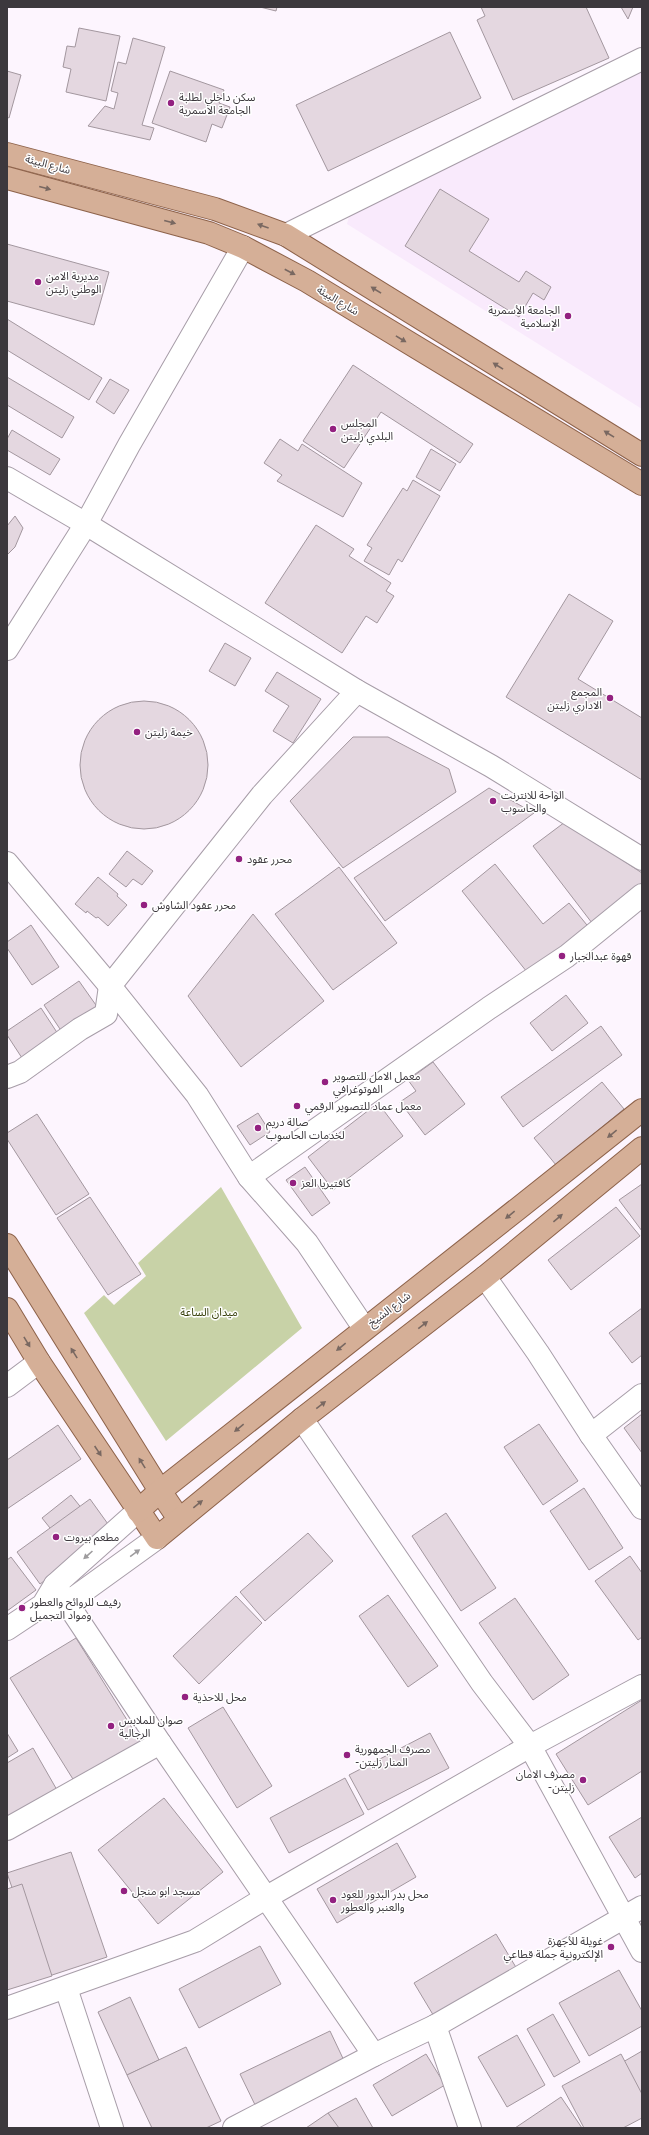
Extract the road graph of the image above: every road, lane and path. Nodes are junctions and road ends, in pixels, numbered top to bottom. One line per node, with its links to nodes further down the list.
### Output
1 (642, 59): 4 (street)
2 (7, 154): 4 (main road, شارع البيئة, one-way to 2)
3 (7, 178): 5 (main road, شارع البيئة, one-way to 5)
4 (286, 235): 6 (main road, شارع البيئة, one-way to 4)
5 (243, 247): 8 (main road, شارع البيئة, one-way to 8); 9 (street)
6 (642, 455)
7 (7, 478): 9 (street)
8 (642, 484)
9 (86, 524): 10 (street); 11 (street)
10 (7, 649)
11 (357, 691): 12 (street); 15 (street)
12 (642, 859)
13 (7, 863): 15 (street)
14 (642, 895): 19 (street)
15 (110, 986): 16 (street); 19 (street)
16 (7, 1077)
17 (642, 1110): 23 (main road, شارع الشيخ, one-way to 23)
18 (642, 1148): 21 (main road, one-way to 18)
19 (249, 1177): 23 (street)
20 (7, 1245): 29 (main road, one-way to 20)
21 (485, 1278): 27 (main road, one-way to 21); 28 (street)
22 (7, 1309): 24 (main road, one-way to 24)
23 (364, 1328): 29 (main road, شارع الشيخ, one-way to 29)
24 (39, 1362): 25 (street); 31 (main road, one-way to 31)
25 (7, 1386)
26 (642, 1395): 28 (street)
27 (302, 1419): 32 (main road, one-way to 27); 38 (street)
28 (590, 1436): 30 (street)
29 (160, 1491): 31 (main road, شارع الشيخ); 32 (main road)
30 (642, 1508)
31 (138, 1511): 33 (main road); 34 (street, one-way to 34)
32 (179, 1519): 33 (main road)
33 (157, 1538): 34 (street, one-way to 33)
34 (61, 1594): 35 (street); 37 (street)
35 (7, 1629)
36 (642, 1686): 38 (street)
37 (160, 1743): 39 (street); 40 (street)
38 (530, 1746): 40 (street); 42 (street)
39 (7, 1829)
40 (267, 1897): 44 (street); 47 (street)
41 (642, 1907): 42 (street)
42 (623, 1917): 43 (street); 46 (street)
43 (642, 1951)
44 (66, 1988): 45 (street); 48 (street)
45 (7, 2008)
46 (435, 2026): 47 (street); 50 (street)
47 (374, 2055): 49 (street)
48 (112, 2128)
49 (234, 2128)
50 (470, 2128)

